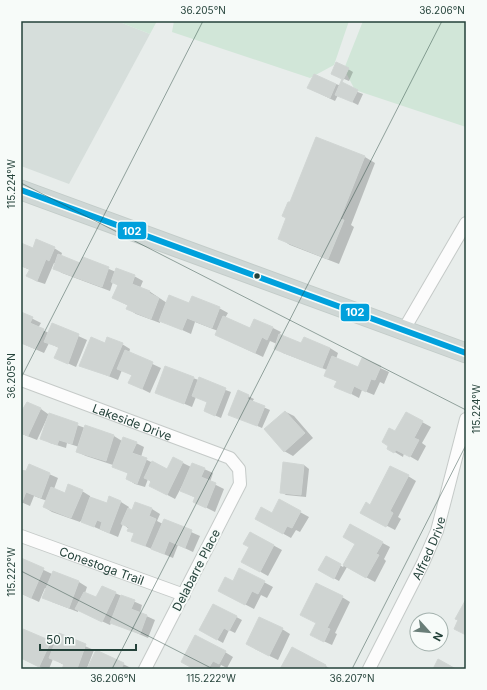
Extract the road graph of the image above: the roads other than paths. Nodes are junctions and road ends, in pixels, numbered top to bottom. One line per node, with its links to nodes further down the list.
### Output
1 (21, 190): 3 (main road)
2 (466, 223): 3 (street)
3 (403, 331): 4 (main road)
4 (466, 353)
5 (21, 380): 7 (street, Lakeside Drive)
6 (466, 419): 11 (street, Alfred Drive)
7 (239, 469): 9 (street, Delabarre Place)
8 (21, 536): 9 (street, Conestoga Trail)
9 (184, 595): 10 (street, Delabarre Place)
10 (145, 669)
11 (369, 669)

